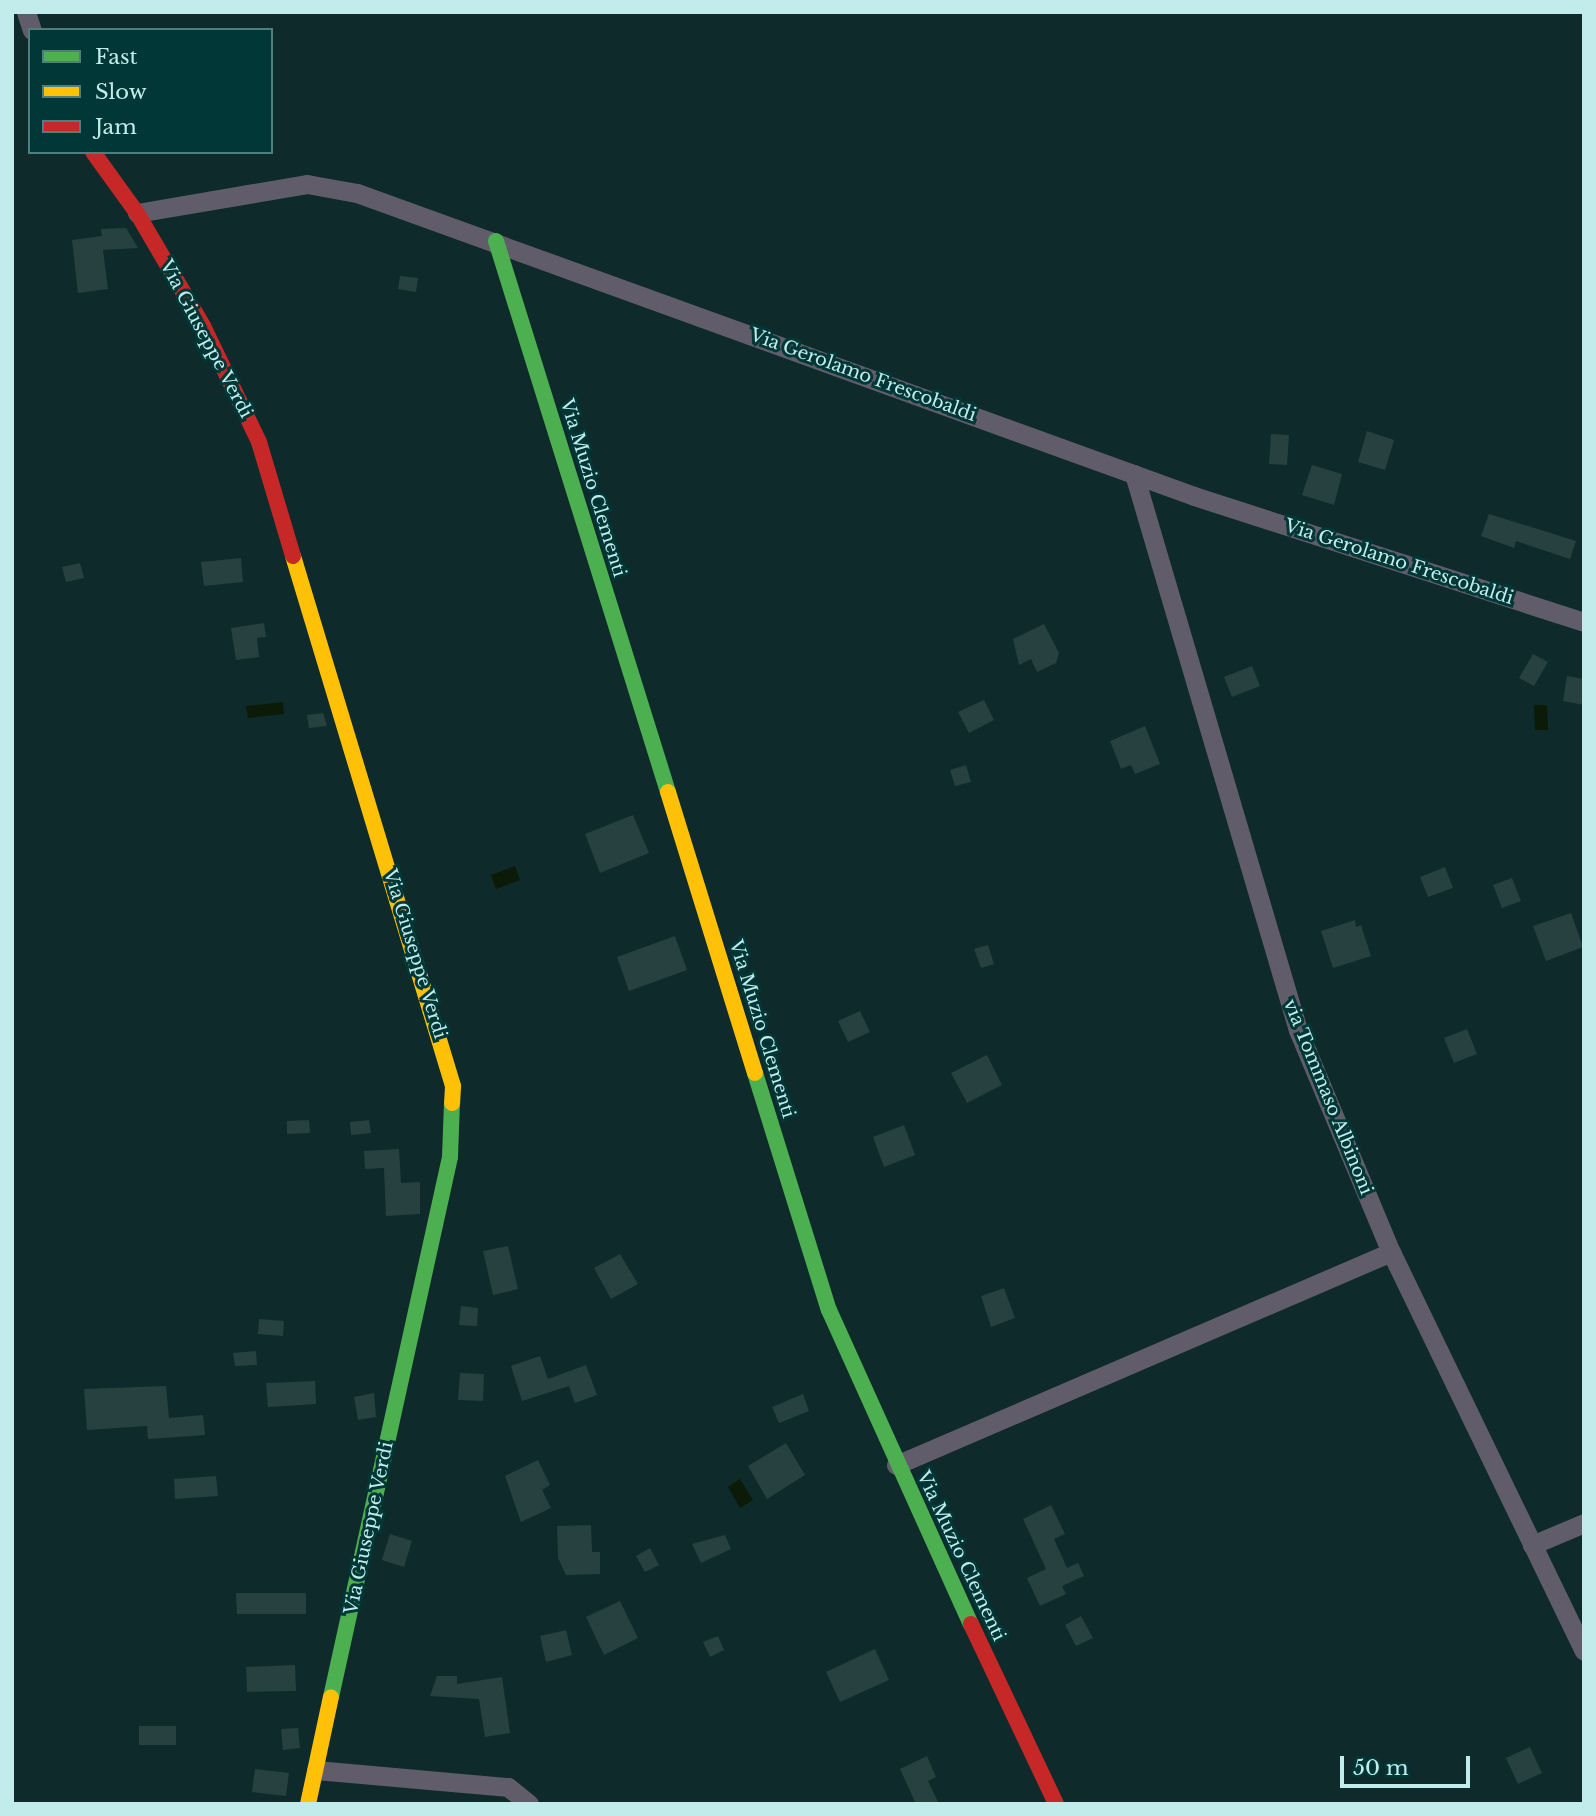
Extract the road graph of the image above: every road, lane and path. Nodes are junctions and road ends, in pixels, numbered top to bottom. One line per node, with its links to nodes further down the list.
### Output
1 (94, 154): 2 (street, Via Giuseppe Verdi)
2 (137, 213): 3 (street, Via Gerolamo Frescobaldi); 11 (street, Via Giuseppe Verdi)
3 (496, 241): 4 (street, Via Gerolamo Frescobaldi); 7 (street, Via Muzio Clementi)
4 (1134, 474): 5 (street, Via Gerolamo Frescobaldi); 6 (street, via Tommaso Albinoni)
5 (1584, 622)
6 (1391, 1252): 7 (street); 9 (street, via Tommaso Albinoni)
7 (896, 1465): 14 (street, Via Muzio Clementi)
8 (1584, 1523): 9 (street)
9 (1532, 1545): 10 (street, via Tommaso Albinoni)
10 (1584, 1651)
11 (316, 1770): 12 (street); 13 (street, Via Giuseppe Verdi)
12 (527, 1800)
13 (308, 1804)
14 (1056, 1804)

